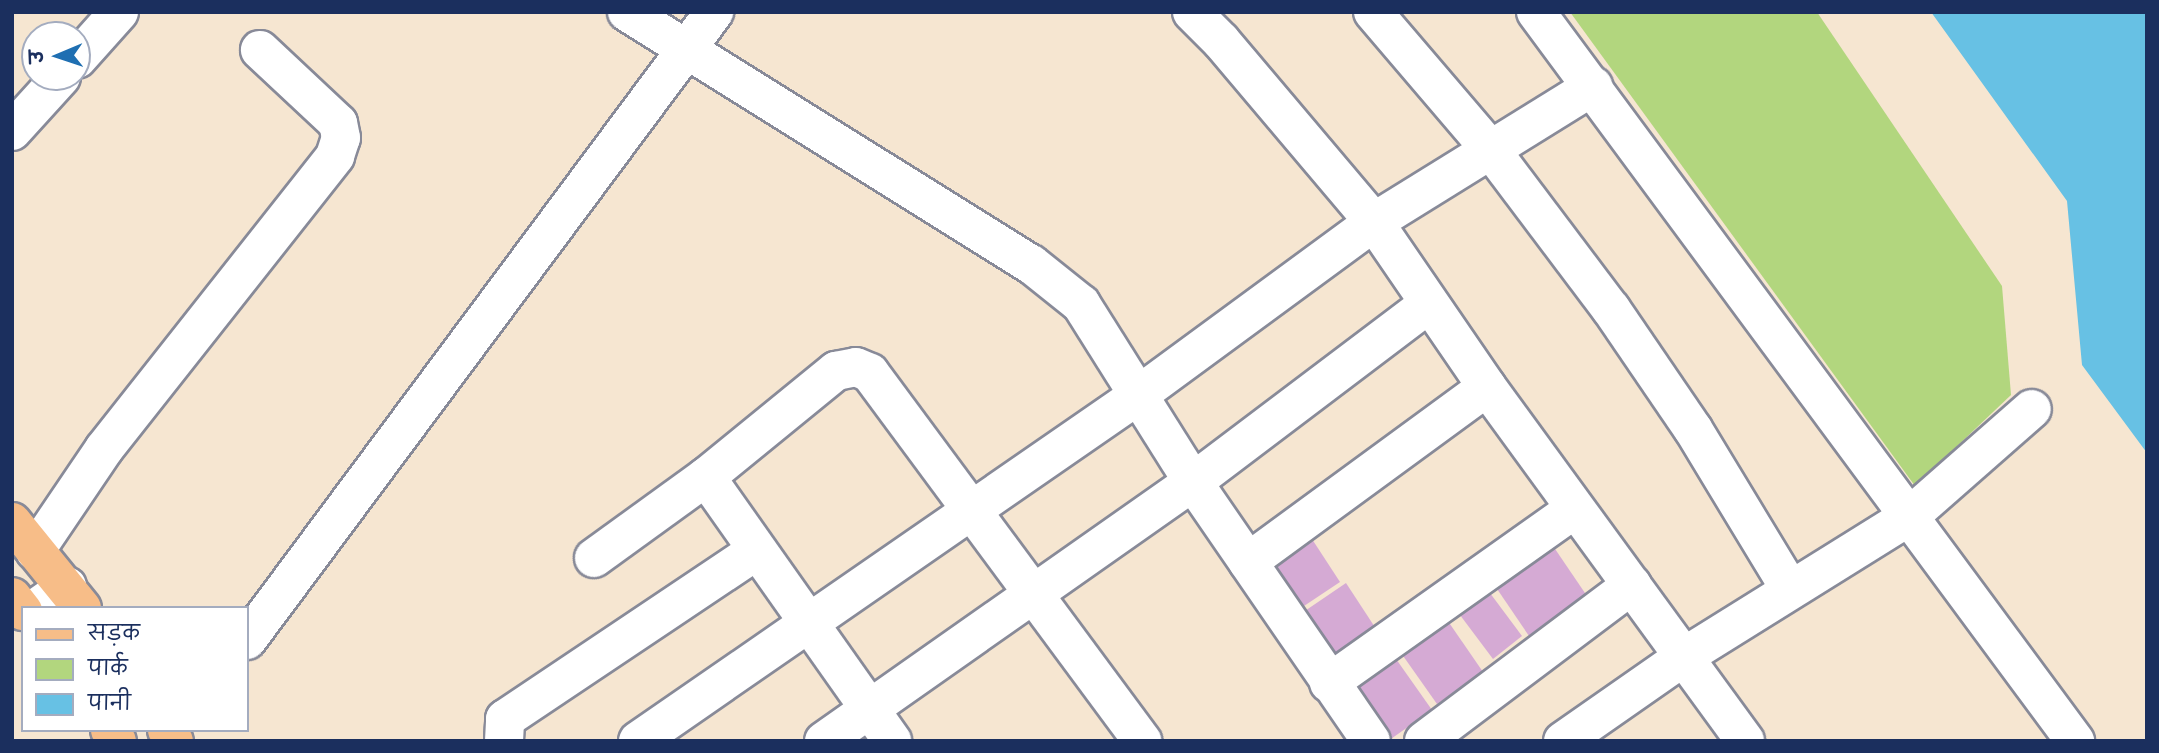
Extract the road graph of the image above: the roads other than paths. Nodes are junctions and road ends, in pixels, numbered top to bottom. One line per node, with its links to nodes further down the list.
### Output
1 (119, 12): 7 (street)
2 (627, 12): 9 (street)
3 (714, 12): 9 (street)
4 (1192, 12): 14 (street)
5 (1373, 12): 13 (street)
6 (1552, 17): 10 (street)
7 (91, 43)
8 (260, 50): 24 (street)
9 (685, 50): 17 (street); 34 (street)
10 (1593, 86): 13 (street); 23 (street)
11 (48, 91): 12 (street)
12 (12, 131)
13 (1491, 150): 14 (street); 29 (street)
14 (1374, 222): 15 (street); 17 (street)
15 (1429, 304): 16 (street); 20 (street)
16 (1487, 387): 22 (street); 27 (street)
17 (1137, 396): 20 (street); 21 (street)
18 (2032, 409): 23 (street)
19 (706, 477): 21 (street); 25 (street); 26 (street)
20 (1193, 482): 27 (street); 30 (street)
21 (974, 509): 30 (street); 33 (street)
22 (1575, 509): 28 (street); 36 (street)
23 (1910, 516): 29 (street); 47 (street)
24 (24, 536): 31 (main road)
25 (757, 550): 33 (street); 39 (street)
26 (594, 558)
27 (1248, 562): 36 (street)
28 (1632, 585): 35 (street); 45 (street)
29 (1790, 589): 35 (street)
30 (1036, 593): 37 (street); 43 (street)
31 (74, 597): 32 (street)
32 (43, 606)
33 (807, 625): 37 (street); 40 (street)
34 (248, 639)
35 (1685, 656): 38 (street); 46 (street)
36 (1329, 682): 44 (street)
37 (870, 708): 41 (street); 42 (street)
38 (1742, 740)
39 (504, 741)
40 (638, 741)
41 (824, 741)
42 (892, 741)
43 (1142, 741)
44 (1371, 741)
45 (1424, 741)
46 (1563, 741)
47 (2075, 741)

